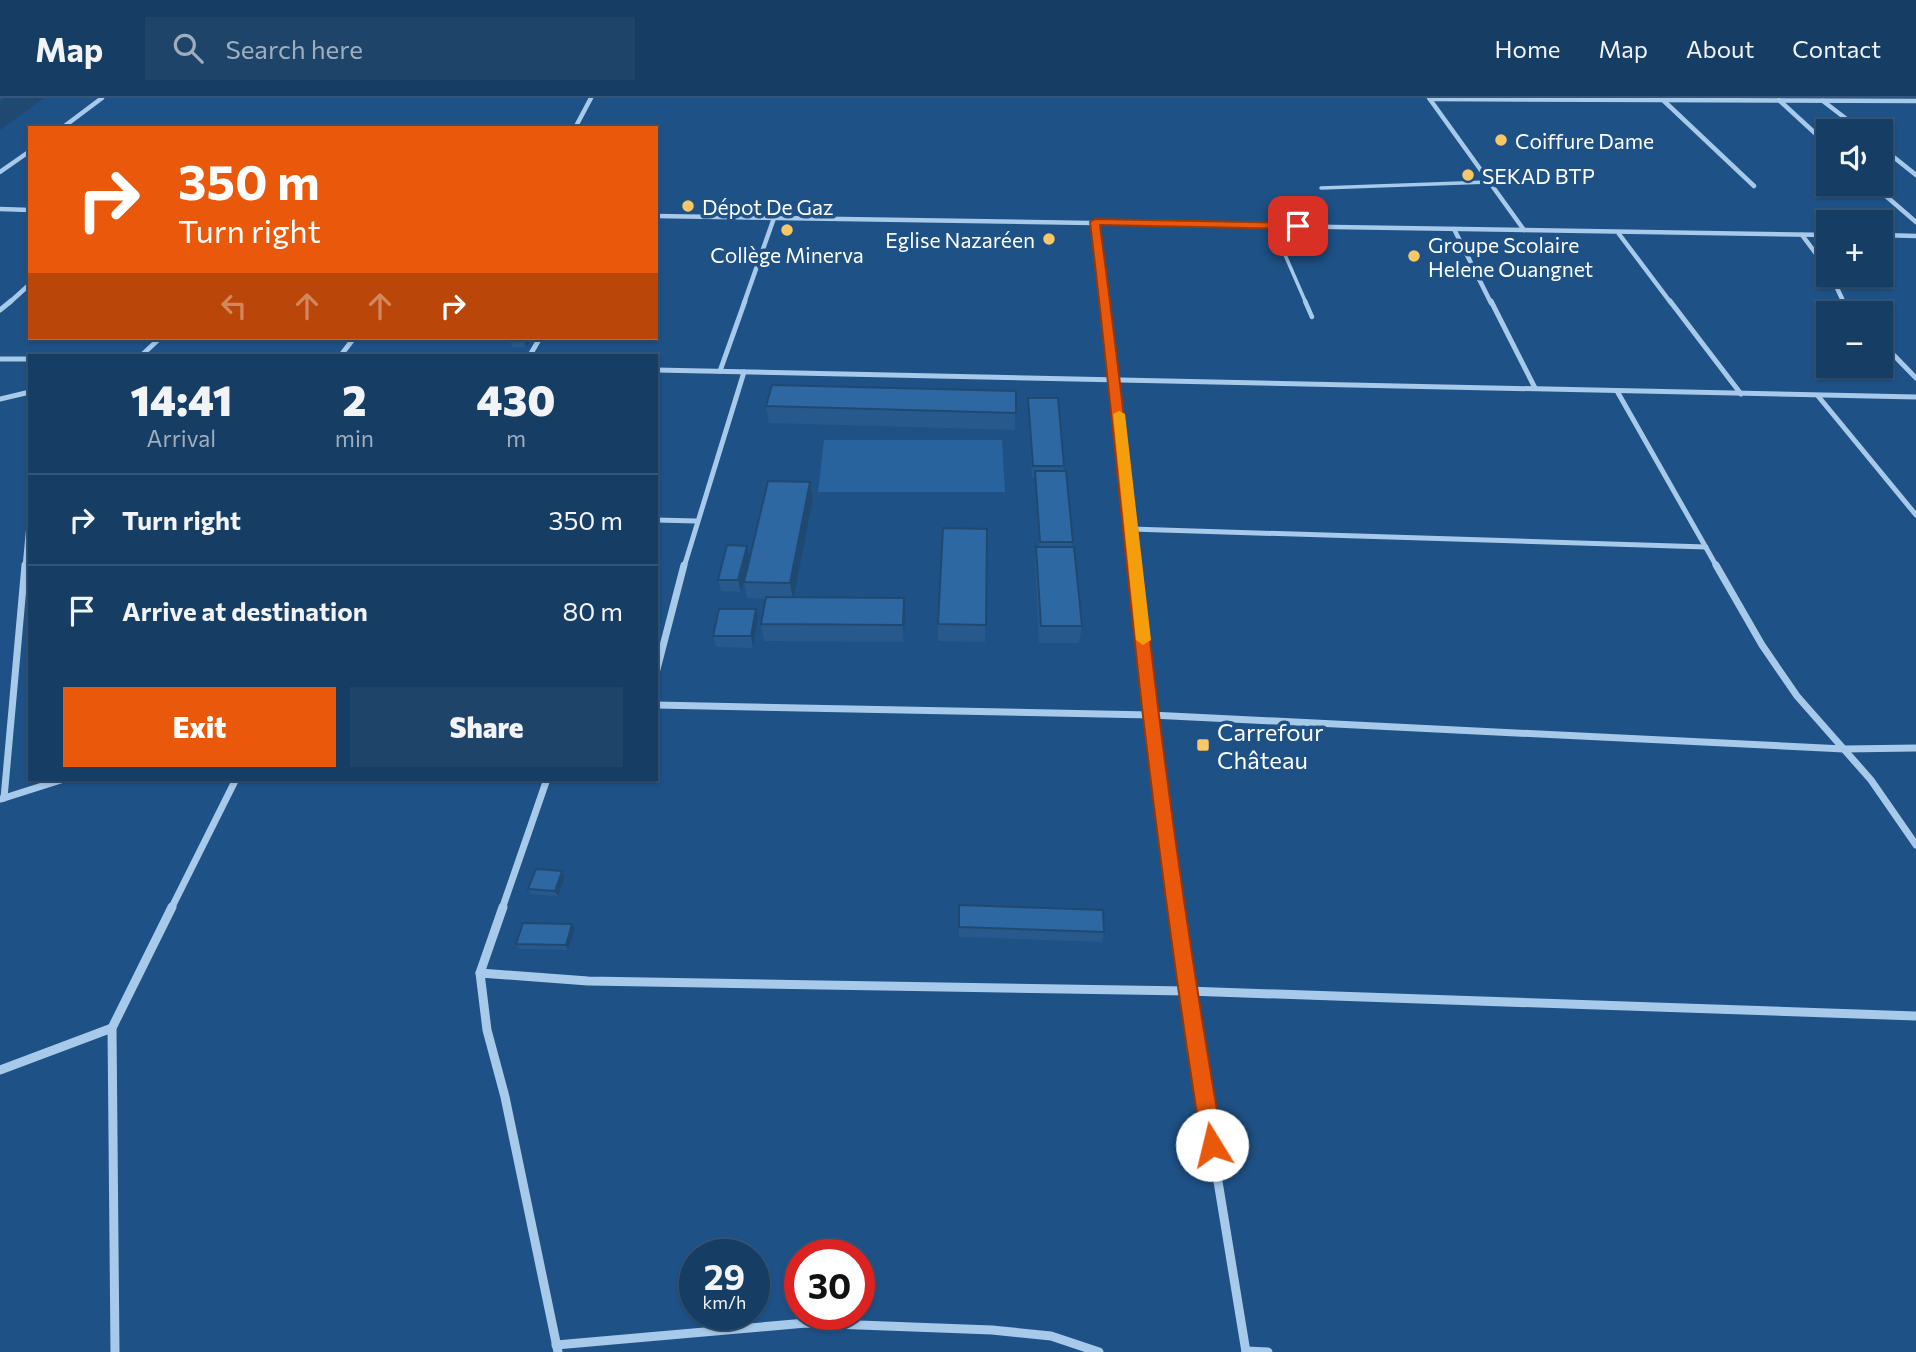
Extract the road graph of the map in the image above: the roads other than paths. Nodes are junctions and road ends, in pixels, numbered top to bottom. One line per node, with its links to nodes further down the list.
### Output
1 (102, 98): 9 (street)
2 (592, 98): 10 (street)
3 (1430, 99): 5 (street); 16 (street)
4 (1821, 99): 6 (street); 7 (street); 8 (street)
5 (1664, 100): 6 (street); 17 (street)
6 (1778, 100): 11 (street)
7 (1916, 101)
8 (1847, 119)
9 (65, 126)
10 (576, 126)
11 (1816, 134)
12 (28, 152): 14 (street)
13 (1893, 156): 15 (street)
14 (0, 172)
15 (1916, 174)
16 (1489, 182): 18 (lane); 28 (street)
17 (1754, 186)
18 (1321, 188)
19 (1886, 196): 25 (street)
20 (0, 209): 21 (street)
21 (28, 210)
22 (658, 216): 23 (street)
23 (774, 218): 24 (street); 46 (street)
24 (1095, 222): 26 (street); 49 (street)
25 (1916, 222)
26 (1272, 225): 27 (street); 37 (lane)
27 (1454, 229): 28 (street); 50 (street)
28 (1524, 230): 29 (street)
29 (1619, 233): 30 (street); 53 (street)
30 (1802, 235): 31 (street); 34 (street)
31 (1816, 235)
32 (1893, 235): 33 (street)
33 (1916, 236)
34 (1816, 254)
35 (28, 286): 36 (street)
36 (0, 310)
37 (1312, 317)
38 (158, 340): 40 (street)
39 (352, 340): 41 (street)
40 (143, 354)
41 (342, 354)
42 (1893, 354): 48 (street)
43 (0, 359): 44 (street)
44 (28, 359)
45 (658, 370): 46 (street)
46 (720, 372): 47 (street)
47 (744, 372): 49 (street); 59 (street)
48 (1916, 378)
49 (1115, 380): 50 (street); 60 (street)
50 (1535, 388): 51 (street)
51 (1617, 391): 53 (street); 62 (street)
52 (28, 392): 56 (street)
53 (1741, 394): 54 (street)
54 (1818, 396): 55 (street); 57 (street)
55 (1916, 397)
56 (0, 399)
57 (1916, 515)
58 (658, 520): 59 (street)
59 (696, 521): 65 (street)
60 (1132, 528): 62 (street); 67 (street)
61 (28, 532): 64 (street)
62 (1706, 547): 69 (street)
63 (28, 608): 64 (street)
64 (20, 610): 73 (street)
65 (658, 665)
66 (658, 705): 67 (street)
67 (1151, 715): 69 (street); 76 (street)
68 (1916, 748): 69 (street)
69 (1844, 749): 74 (street)
70 (57, 781): 73 (street)
71 (235, 781): 78 (street)
72 (546, 781): 75 (street)
73 (2, 798)
74 (1916, 845)
75 (480, 973): 76 (street); 80 (street)
76 (1187, 991): 77 (street); 81 (street)
77 (1916, 1016)
78 (113, 1028): 79 (street); 82 (street)
79 (0, 1070)
80 (557, 1349): 83 (street)
81 (1246, 1351): 84 (street)
82 (115, 1352)
83 (1099, 1352)
84 (1268, 1352)

